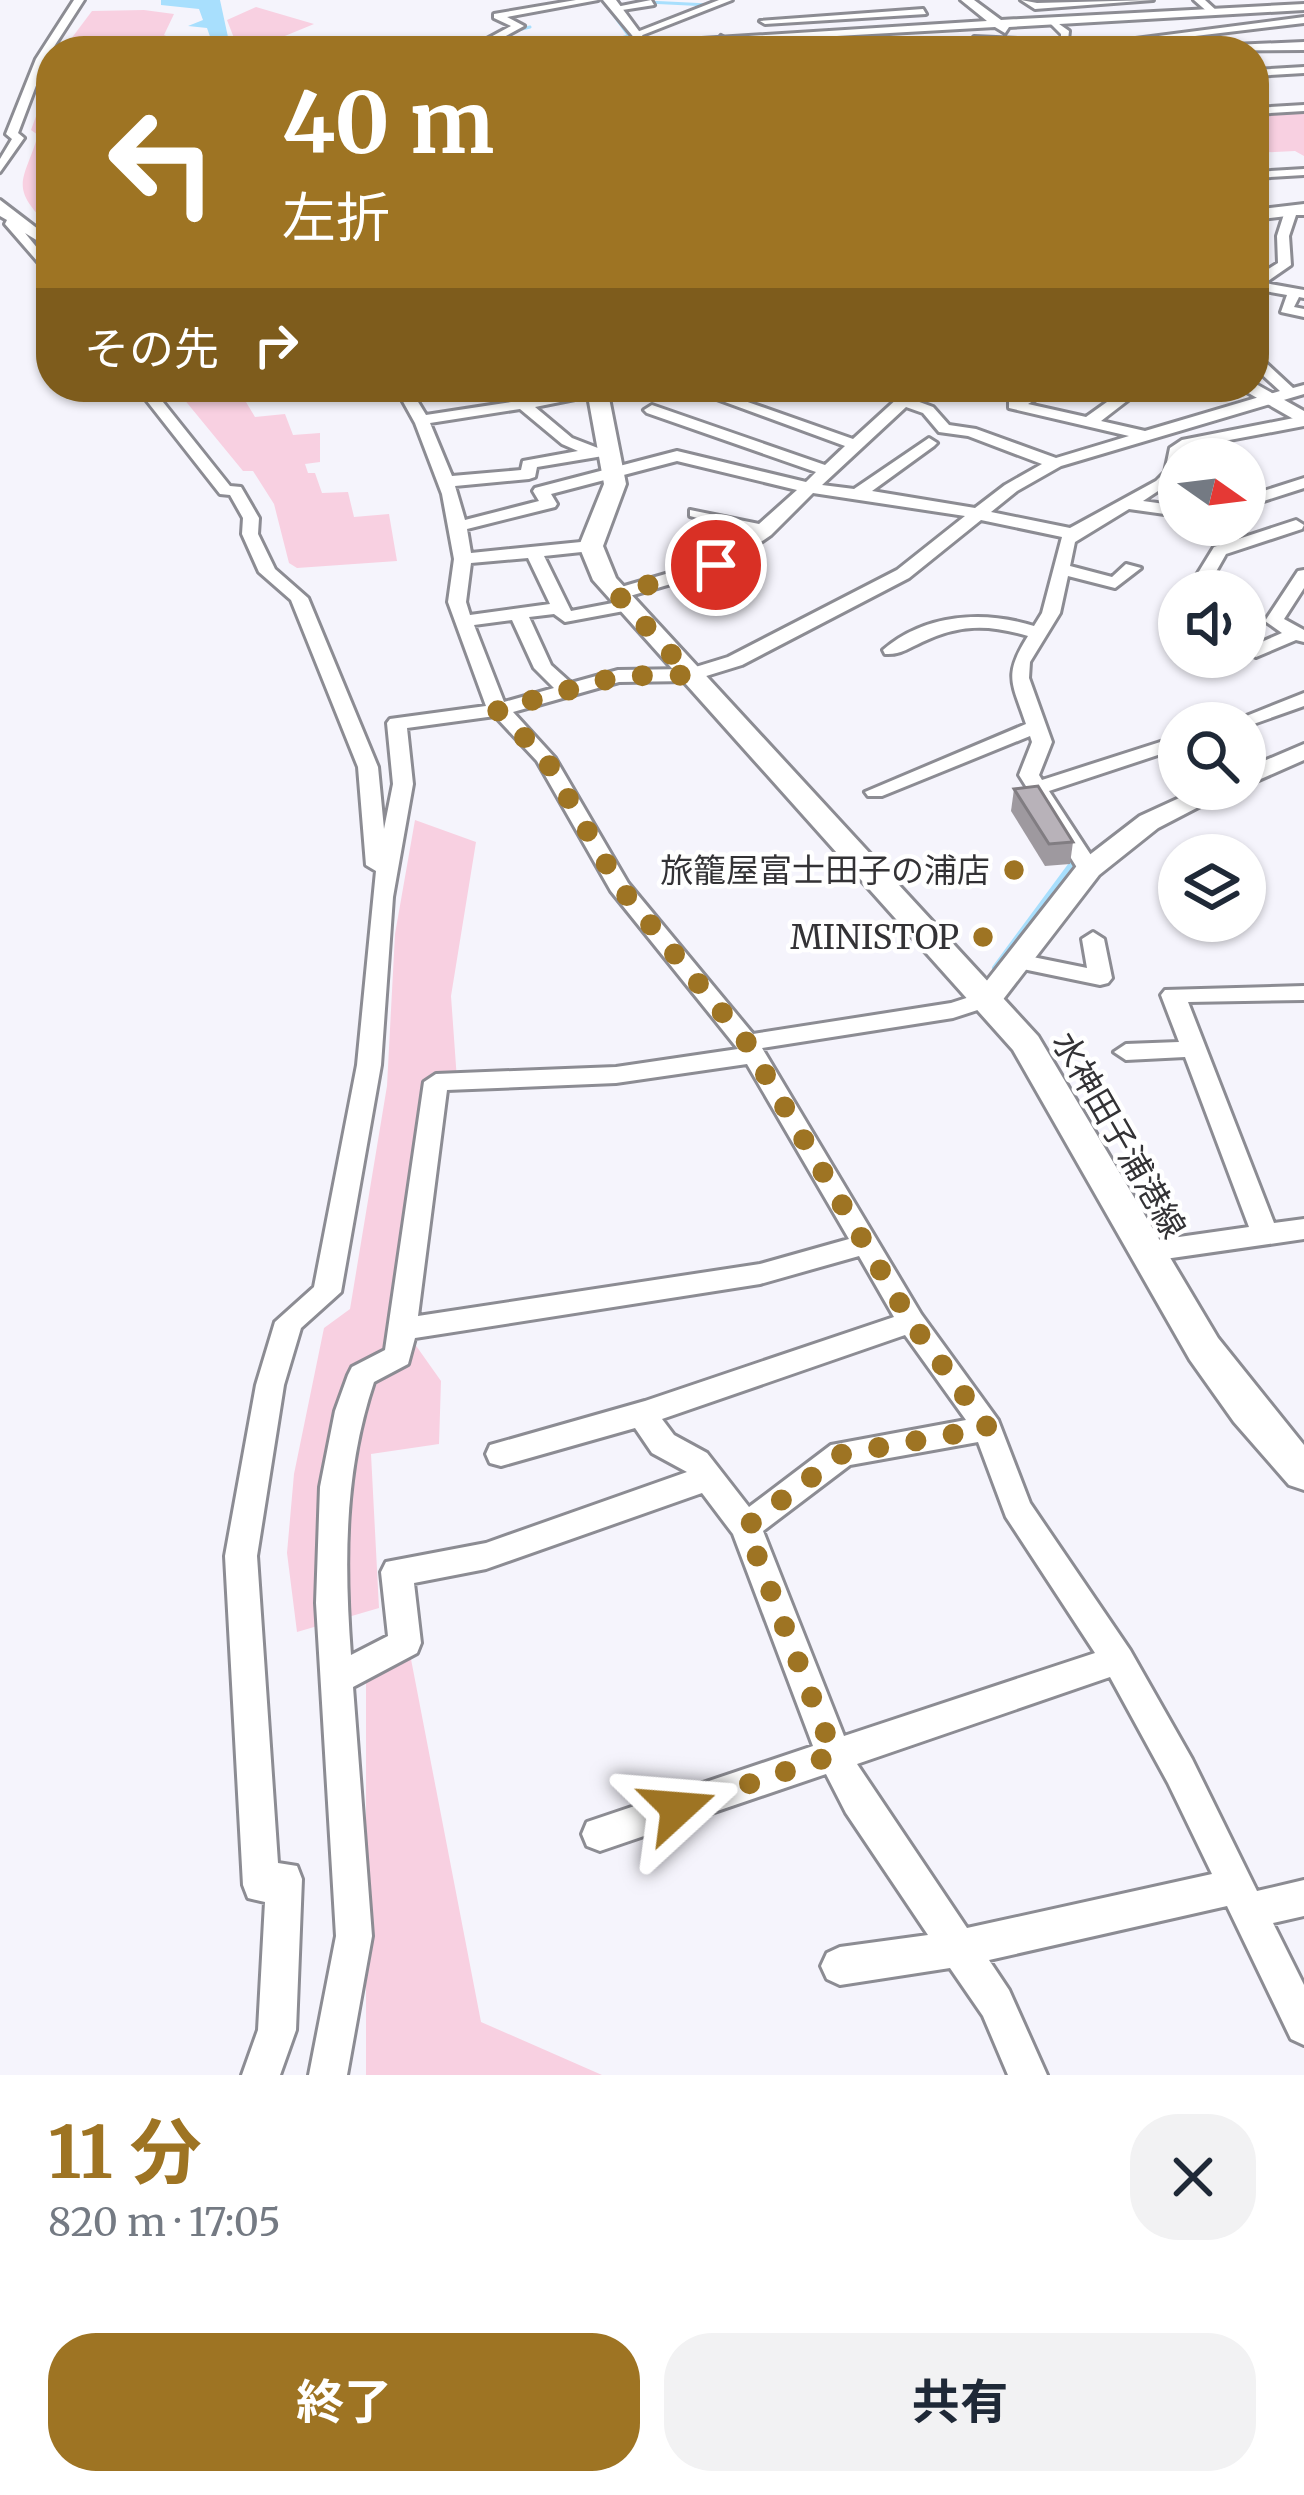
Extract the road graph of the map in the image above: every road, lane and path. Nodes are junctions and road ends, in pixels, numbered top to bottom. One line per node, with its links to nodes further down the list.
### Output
1 (80, 0): 29 (street)
2 (593, 0): 30 (street)
3 (727, 0): 32 (street)
4 (798, 0): 20 (street)
5 (853, 0): 25 (street)
6 (909, 0): 18 (street)
7 (967, 0): 27 (street)
8 (1026, 0): 12 (street)
9 (1148, 0): 12 (street)
10 (1199, 0): 19 (street)
11 (1251, 0): 16 (street)
12 (1080, 2): 21 (street)
13 (651, 3): 14 (street)
14 (612, 4): 31 (main road)
15 (1304, 7): 16 (street)
16 (1264, 9): 19 (street); 26 (street)
17 (754, 10): 23 (street)
18 (923, 12): 25 (street); 28 (street)
19 (1214, 12): 21 (street)
20 (817, 18): 23 (street); 25 (street)
21 (1103, 18): 24 (street)
22 (1304, 20): 26 (street)
23 (765, 21): 33 (street)
24 (1049, 21): 27 (street); 36 (street)
25 (872, 23): 28 (street); 33 (street); 34 (street)
26 (1282, 23): 37 (street); 38 (street)
27 (998, 24): 28 (street); 35 (street)
28 (943, 27)
29 (56, 36)
30 (500, 36)
31 (639, 36)
32 (644, 36)
33 (786, 36)
34 (941, 36)
35 (1018, 36)
36 (1065, 36)
37 (1194, 36)
38 (1304, 43): 39 (street)
39 (1269, 46)
40 (36, 72): 45 (street)
41 (1269, 73): 42 (street)
42 (1300, 73)
43 (1304, 106): 44 (street)
44 (1269, 108)
45 (0, 169)
46 (1304, 172): 47 (street)
47 (1269, 174)
48 (0, 204): 51 (street)
49 (1300, 210): 50 (street); 54 (street)
50 (1269, 213)
51 (13, 220): 52 (street); 53 (street)
52 (36, 235)
53 (36, 255)
54 (1287, 259): 55 (street); 56 (street)
55 (1304, 261)
56 (1269, 273)
57 (1269, 287): 58 (street)
58 (1300, 294): 59 (street)
59 (1304, 313)
60 (1269, 372): 61 (street)
61 (1297, 391)
62 (1269, 400): 78 (street)
63 (154, 402): 131 (street)
64 (410, 402): 77 (street)
65 (517, 402): 74 (street)
66 (535, 402): 74 (street)
67 (602, 402): 84 (main road)
68 (734, 402): 75 (street)
69 (902, 402): 83 (street)
70 (906, 402): 85 (street)
71 (1019, 402): 79 (street)
72 (1117, 402): 79 (street)
73 (1257, 402): 81 (street)
74 (520, 405): 77 (street); 84 (street)
75 (751, 408): 80 (street); 83 (street)
76 (652, 410): 80 (street)
77 (420, 420): 88 (street)
78 (1304, 420): 94 (street)
79 (1090, 421): 81 (street)
80 (712, 428): 86 (street)
81 (1141, 434): 85 (street)
82 (928, 443): 93 (street)
83 (856, 445): 86 (street)
84 (606, 460): 87 (street); 90 (street); 91 (street); 103 (main road)
85 (1055, 463): 98 (street)
86 (828, 471): 90 (street)
87 (531, 473): 88 (street); 91 (street)
88 (443, 482): 99 (street)
89 (1304, 483): 92 (street)
90 (809, 488): 93 (street); 101 (street)
91 (542, 492): 99 (street)
92 (1266, 495)
93 (855, 496): 98 (street)
94 (1126, 504): 95 (street); 102 (street)
95 (1158, 508)
96 (1266, 510): 100 (street)
97 (696, 513): 101 (street)
98 (976, 516): 102 (street); 118 (street)
99 (459, 526): 105 (street)
100 (1300, 527): 108 (street)
101 (765, 531): 110 (street)
102 (1072, 534): 106 (street)
103 (591, 546): 104 (street); 110 (main road, 水神田子浦港線)
104 (534, 553): 105 (street); 112 (street)
105 (463, 559): 113 (street)
106 (1060, 568): 107 (street); 114 (street)
107 (1132, 568)
108 (1209, 570)
109 (1304, 575): 115 (street)
110 (618, 601): 112 (street); 118 (main road, 水神田子浦港線)
111 (519, 615): 112 (street); 113 (street); 119 (street)
112 (565, 619)
113 (463, 621): 121 (street)
114 (1040, 634): 117 (street); 123 (street)
115 (1300, 635): 116 (street)
116 (1266, 647)
117 (892, 650)
118 (690, 675): 119 (street); 135 (main road, 水神田子浦港線)
119 (568, 691): 121 (street)
120 (1304, 699): 122 (street)
121 (497, 710): 131 (street); 136 (street)
122 (1266, 713)
123 (1040, 726): 127 (street); 128 (street)
124 (1158, 749): 127 (street)
125 (1304, 751): 126 (street)
126 (1266, 768)
127 (1038, 788): 130 (street)
128 (875, 792)
129 (1176, 810): 130 (street)
130 (1089, 869): 133 (street)
131 (382, 897): 160 (street)
132 (1094, 939): 133 (street)
133 (1018, 961): 135 (street)
134 (1304, 993): 137 (street)
135 (988, 999): 136 (street); 142 (main road, 水神田子浦港線)
136 (750, 1049): 141 (street); 144 (street)
137 (1190, 1049): 138 (street); 140 (street)
138 (1126, 1052)
139 (1304, 1229): 140 (street)
140 (1264, 1232): 142 (street)
141 (867, 1244): 143 (street); 144 (street)
142 (1144, 1252): 148 (main road, 水神田子浦港線)
143 (911, 1322): 145 (street); 146 (street)
144 (403, 1329): 152 (street)
145 (640, 1414): 147 (street); 149 (street)
146 (988, 1428): 150 (street); 151 (street)
147 (500, 1454)
148 (1304, 1473)
149 (706, 1478): 150 (street); 152 (street)
150 (746, 1527): 153 (street)
151 (1118, 1660): 153 (street); 156 (street)
152 (336, 1679): 161 (street)
153 (834, 1755): 154 (street); 157 (street)
154 (600, 1834)
155 (1304, 1898): 156 (street)
156 (1241, 1899): 157 (street); 159 (street)
157 (962, 1948): 158 (street); 162 (street)
158 (841, 1966)
159 (1304, 2026)
160 (261, 2075)
161 (328, 2075)
162 (1028, 2075)

